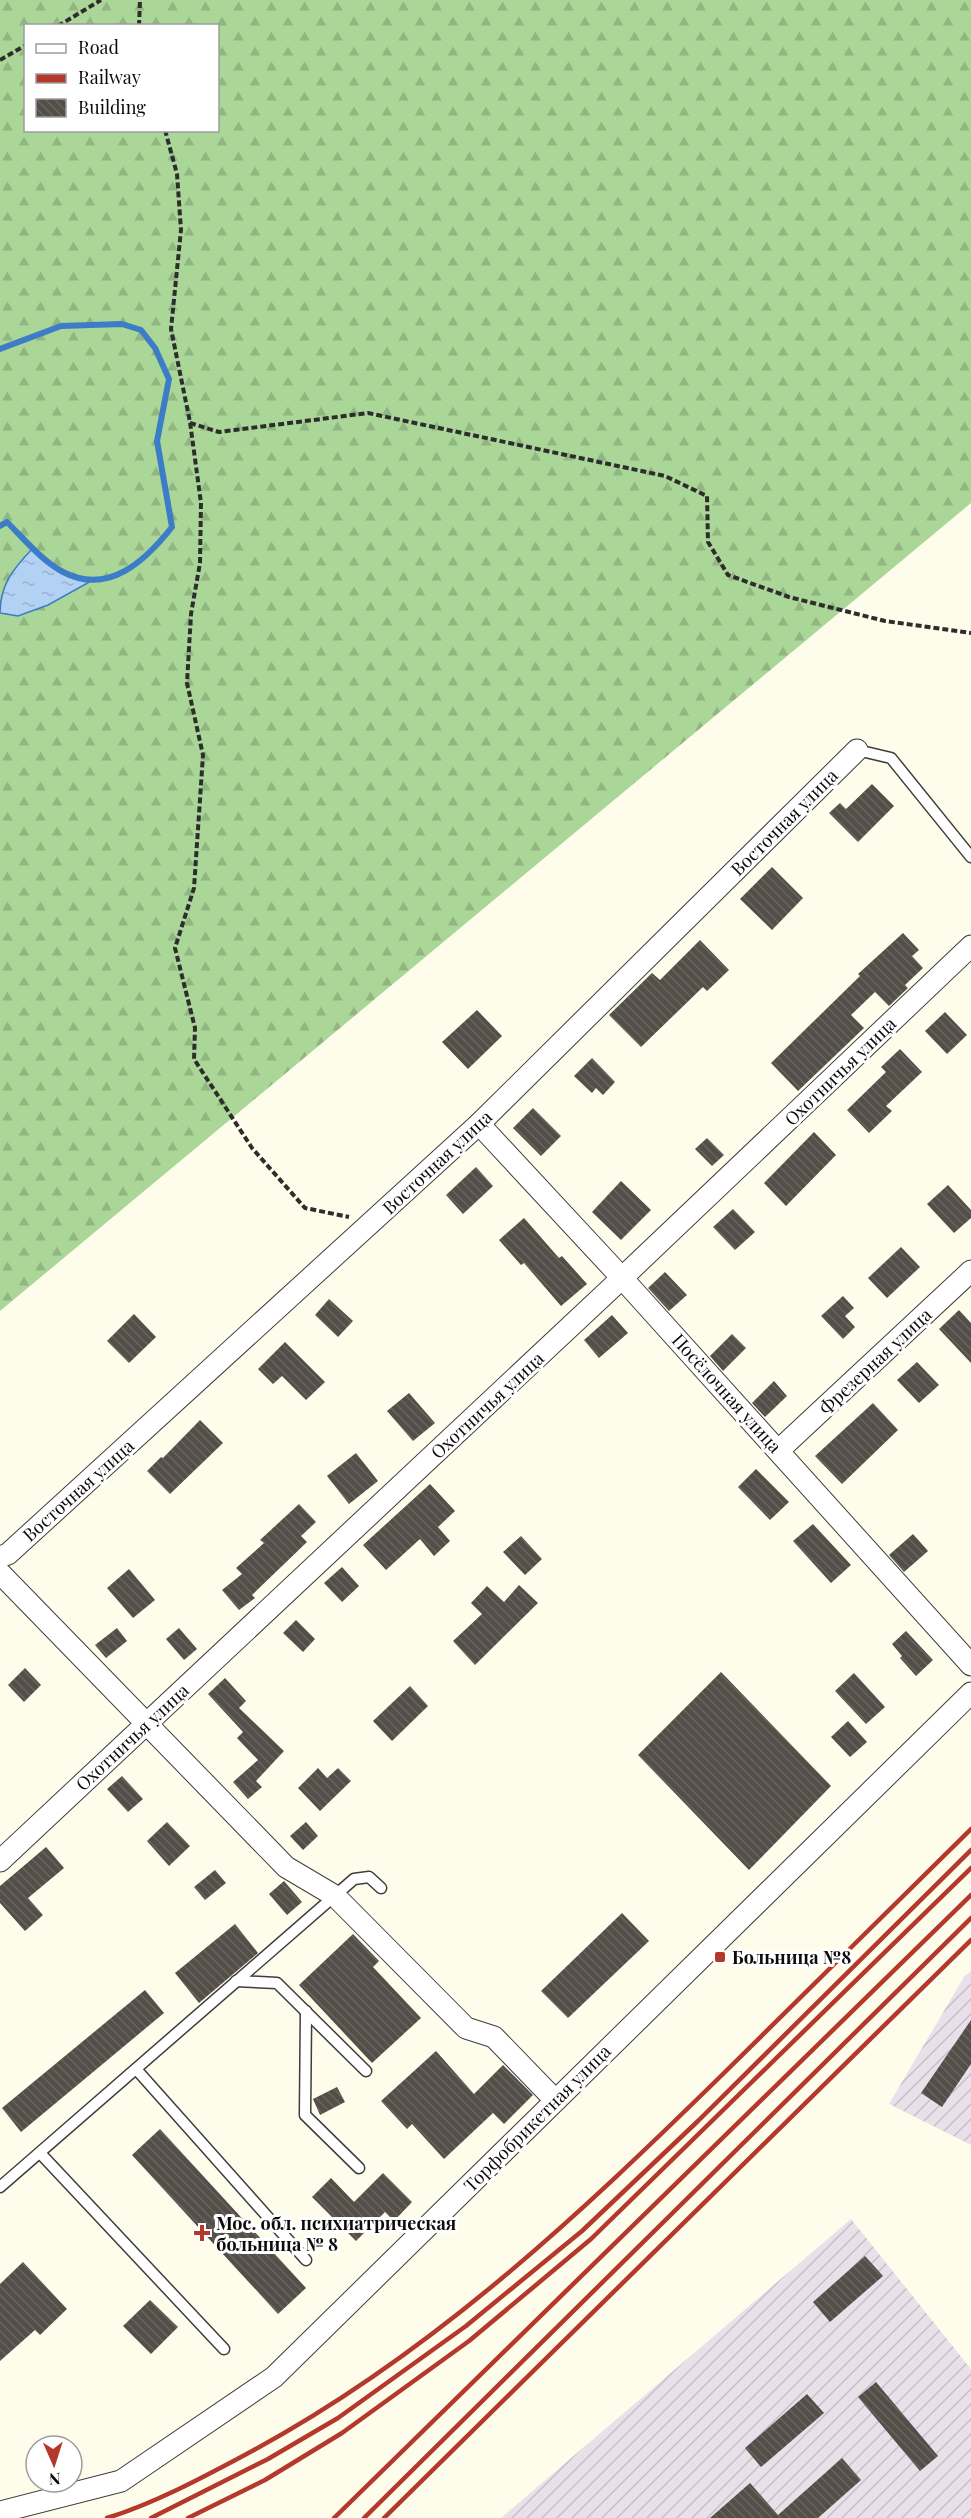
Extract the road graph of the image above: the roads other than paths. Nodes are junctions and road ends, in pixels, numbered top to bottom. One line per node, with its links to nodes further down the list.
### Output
1 (857, 750): 2 (lane); 4 (street, Восточная улица)
2 (971, 857)
3 (971, 946): 6 (street, Охотничья улица)
4 (479, 1124): 6 (street, Посёлочная улица); 8 (street, Восточная улица)
5 (971, 1271): 7 (street, Фрезерная улица)
6 (622, 1278): 7 (street, Посёлочная улица); 12 (street, Охотничья улица)
7 (779, 1450): 10 (street, Посёлочная улица)
8 (0, 1557)
9 (0, 1573): 12 (street)
10 (971, 1665)
11 (971, 1693): 20 (street, Торфобрикетная улица)
12 (147, 1724): 13 (street, Охотничья улица); 15 (street)
13 (0, 1861)
14 (381, 1888): 15 (lane)
15 (335, 1896): 16 (lane); 20 (street)
16 (236, 1982): 17 (lane); 18 (lane)
17 (306, 2012): 19 (lane); 22 (lane)
18 (136, 2069): 21 (lane); 24 (lane)
19 (366, 2071)
20 (555, 2100): 26 (street, Торфобрикетная улица)
21 (40, 2153): 23 (lane); 25 (lane)
22 (359, 2168)
23 (0, 2187)
24 (306, 2260)
25 (224, 2349)
26 (0, 2512)

